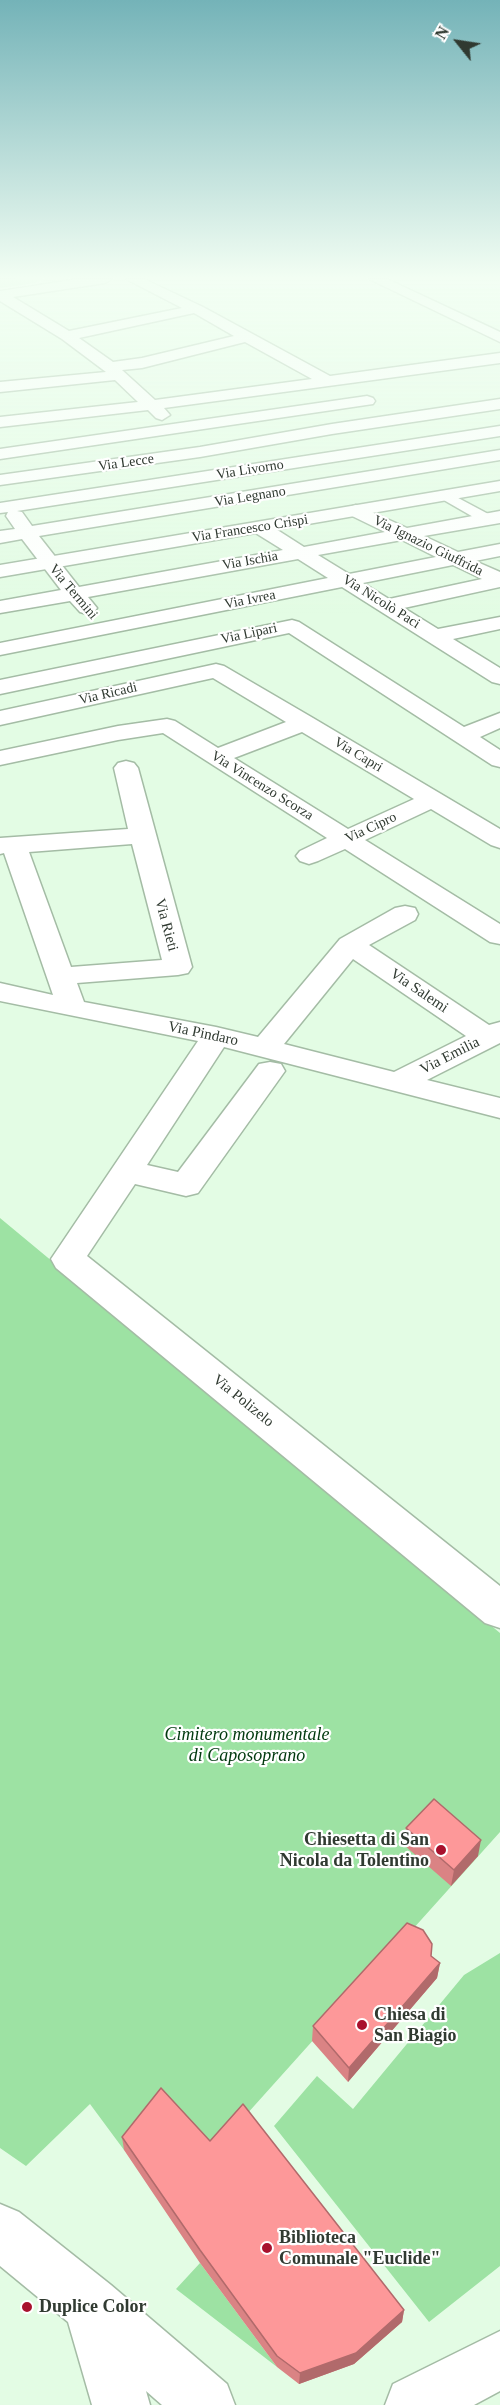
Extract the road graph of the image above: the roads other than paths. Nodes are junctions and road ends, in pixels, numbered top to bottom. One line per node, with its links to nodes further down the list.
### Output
1 (137, 391): 6 (street, Via Nicolò Paci)
2 (255, 391): 6 (street)
3 (266, 391): 7 (street)
4 (382, 399): 7 (street)
5 (500, 404): 10 (street, Via Lecce)
6 (152, 405): 8 (street); 9 (street, Via Nicolò Paci)
7 (300, 411): 9 (street); 10 (street)
8 (0, 422)
9 (176, 428): 13 (street, Via Nicolò Paci); 14 (street)
10 (332, 429): 12 (street); 13 (street, Via Lecce)
11 (500, 431): 12 (street, Via Livorno)
12 (370, 451): 16 (street); 17 (street, Via Livorno)
13 (200, 452): 17 (street, Via Nicolò Paci); 18 (street, Via Lecce)
14 (0, 454)
15 (500, 455): 16 (street, Via Legnano)
16 (404, 471): 19 (street); 22 (street, Via Legnano)
17 (223, 474): 22 (street, Via Nicolò Paci); 23 (street, Via Livorno)
18 (0, 480)
19 (429, 485)
20 (500, 486): 21 (street, Via Francesco Crispi)
21 (447, 495): 24 (street, Via Francesco Crispi); 25 (street)
22 (248, 498): 26 (street, Via Nicolò Paci); 27 (street, Via Legnano)
23 (3, 504): 27 (street, Via Termini)
24 (356, 511): 26 (street, Via Francesco Crispi); 28 (street, Via Ignazio Giuffrida)
25 (496, 521): 28 (street, Via Ischia)
26 (268, 526): 31 (street, Via Nicolò Paci); 33 (street, Via Francesco Crispi)
27 (27, 532): 29 (street, Via Legnano); 33 (street, Via Termini)
28 (403, 534): 31 (street, Via Ischia); 32 (street, Via Ignazio Giuffrida)
29 (0, 537)
30 (500, 550): 32 (street, Via Ivrea)
31 (300, 552): 35 (street, Via Nicolò Paci); 37 (street, Via Ischia)
32 (455, 559): 35 (street, Via Ivrea); 36 (street, Via Ignazio Giuffrida)
33 (48, 562): 34 (street, Via Francesco Crispi); 37 (street, Via Termini)
34 (0, 570)
35 (346, 580): 38 (street, Via Nicolò Paci); 41 (street, Via Ivrea)
36 (500, 581): 38 (street)
37 (74, 593): 39 (street, Via Ischia); 41 (street, Via Termini)
38 (386, 606): 42 (street, Via Nicolò Paci)
39 (0, 607)
40 (500, 623): 42 (street)
41 (104, 629): 43 (street, Via Ivrea); 44 (street, Via Termini)
42 (435, 636): 46 (street, Via Nicolò Paci)
43 (0, 649)
44 (133, 659): 47 (street, Via Termini); 48 (street, Via Lipari); 52 (street, Via Lipari)
45 (216, 670): 47 (street, Via Ricadi); 51 (street, Via Capri)
46 (496, 671)
47 (152, 683): 49 (street, Via Ricadi)
48 (0, 687)
49 (0, 718)
50 (500, 720): 52 (street)
51 (305, 723): 53 (street); 57 (street, Via Capri)
52 (462, 736): 55 (street, Via Lipari)
53 (216, 757): 54 (street, Via Vincenzo Scorza); 59 (street, Via Vincenzo Scorza)
54 (0, 758)
55 (500, 760)
56 (126, 768): 58 (street, Via Rieti)
57 (432, 800): 59 (street, Via Cipro); 60 (street, Via Capri)
58 (142, 836): 61 (street); 66 (street, Via Rieti)
59 (346, 839): 62 (street, Via Cipro); 64 (street, Via Vincenzo Scorza)
60 (500, 840)
61 (7, 846): 66 (street)
62 (309, 856)
63 (405, 914): 65 (street)
64 (500, 936)
65 (350, 945): 69 (street, Via Salemi); 71 (street)
66 (60, 976): 68 (street)
67 (0, 993): 68 (street, Via Pindaro)
68 (72, 1008): 70 (street, Via Pindaro)
69 (494, 1034): 72 (street, Via Emilia)
70 (216, 1036): 71 (street, Via Pindaro); 74 (street, Via Polizelo)
71 (268, 1060): 72 (street, Via Pindaro); 74 (street)
72 (400, 1081): 73 (street, Via Pindaro)
73 (500, 1108)
74 (127, 1171): 75 (street, Via Polizelo)
75 (500, 1610)
76 (0, 2231): 77 (street)
77 (91, 2305): 79 (street); 80 (street)
78 (500, 2360): 81 (street)
79 (121, 2405)
80 (206, 2405)
81 (414, 2405)

